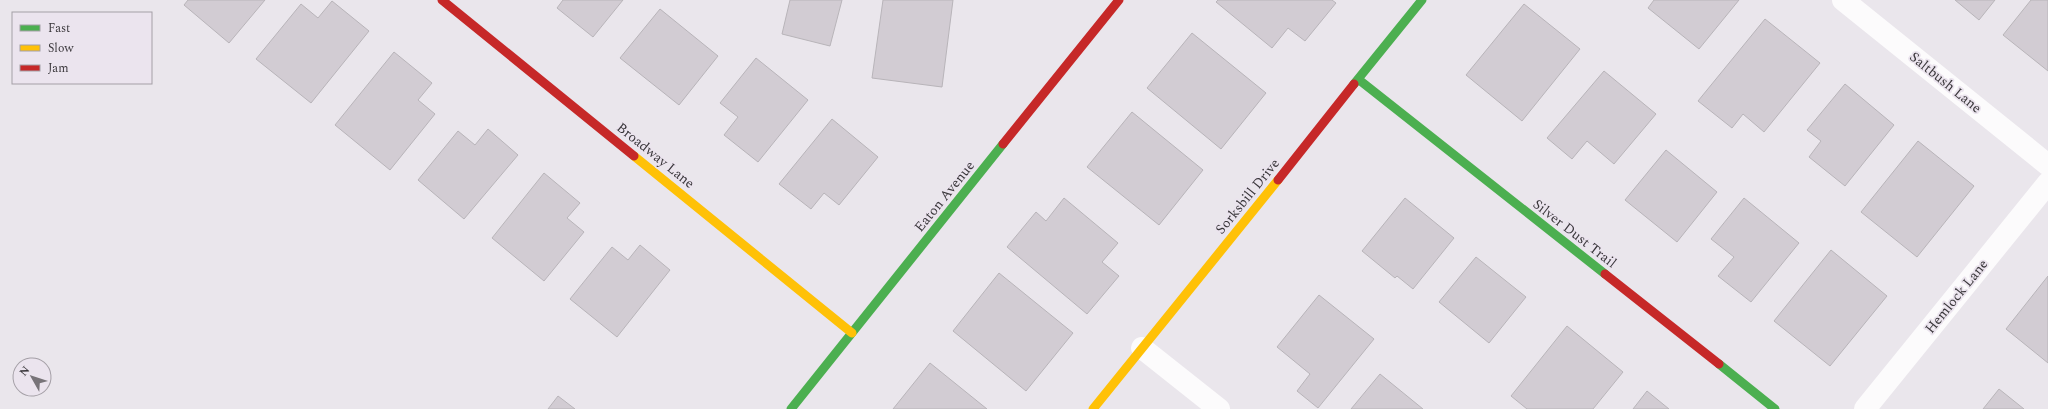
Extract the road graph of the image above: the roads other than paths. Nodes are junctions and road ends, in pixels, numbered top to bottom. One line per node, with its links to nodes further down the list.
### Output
1 (442, 0): 8 (street, Broadway Lane)
2 (1119, 0): 8 (street, Eaton Avenue)
3 (1422, 0): 5 (street, Sorksbill Drive)
4 (1843, 0): 6 (street, Saltbush Lane)
5 (1358, 79): 9 (street, Sorksbill Drive); 13 (street, Silver Dust Trail)
6 (2048, 165)
7 (2048, 183): 14 (street, Hemlock Lane)
8 (852, 333): 10 (street, Eaton Avenue)
9 (1142, 348): 11 (street, Sorksbill Drive); 12 (street)
10 (791, 409)
11 (1093, 409)
12 (1219, 409)
13 (1775, 409)
14 (1865, 409)

